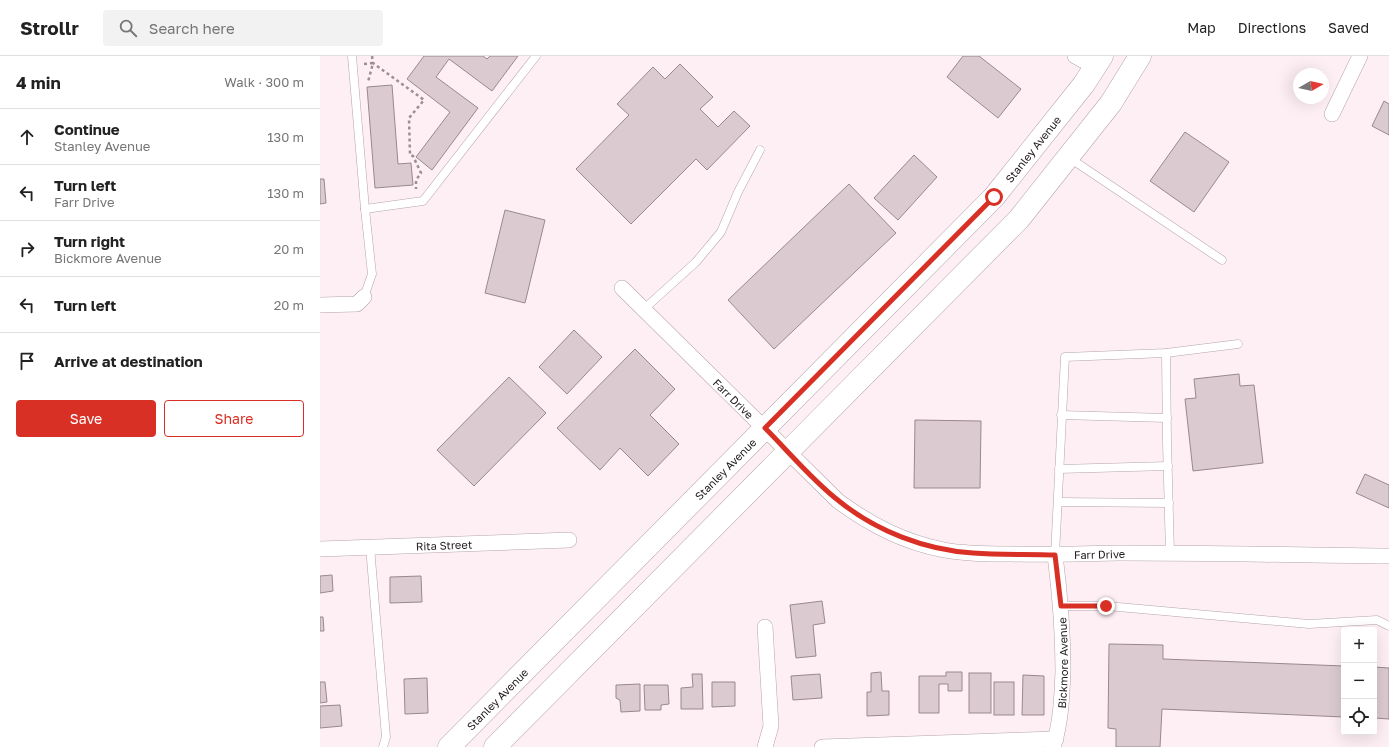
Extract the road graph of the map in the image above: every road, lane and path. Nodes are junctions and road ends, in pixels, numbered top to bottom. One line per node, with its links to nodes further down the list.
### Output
1 (352, 56): 12 (lane)
2 (372, 56): 11 (path)
3 (536, 56): 12 (lane)
4 (1075, 56): 7 (street)
5 (1140, 56): 10 (main road)
6 (1360, 56): 8 (street)
7 (1098, 62): 22 (main road, Stanley Avenue)
8 (1332, 114)
9 (760, 150): 17 (lane)
10 (1068, 157): 13 (lane); 23 (main road)
11 (416, 191)
12 (365, 209): 15 (lane)
13 (1222, 260)
14 (622, 288): 17 (street, Farr Drive)
15 (364, 297): 16 (street)
16 (320, 305)
17 (644, 309): 22 (street, Farr Drive)
18 (1238, 344): 19 (lane)
19 (1166, 354): 20 (lane); 21 (lane)
20 (1061, 415): 21 (lane); 25 (lane)
21 (1166, 418): 24 (lane)
22 (765, 428): 23 (street, Farr Drive); 39 (main road, Stanley Avenue)
23 (788, 451): 32 (street, Farr Drive); 40 (main road)
24 (1168, 466): 25 (lane); 27 (lane)
25 (1059, 469): 26 (lane)
26 (1058, 502): 27 (lane); 32 (lane)
27 (1169, 503): 31 (lane)
28 (569, 540): 29 (street, Rita Street)
29 (370, 547): 30 (street, Rita Street); 38 (lane)
30 (320, 549)
31 (1170, 554): 32 (street, Farr Drive); 33 (street, Farr Drive)
32 (1055, 555): 34 (street, Bickmore Avenue)
33 (1389, 556)
34 (1061, 606): 35 (lane); 37 (street, Bickmore Avenue)
35 (1389, 626)
36 (766, 627): 41 (street)
37 (1055, 743): 42 (street)
38 (383, 747)
39 (449, 747)
40 (495, 747)
41 (765, 747)
42 (822, 747)

